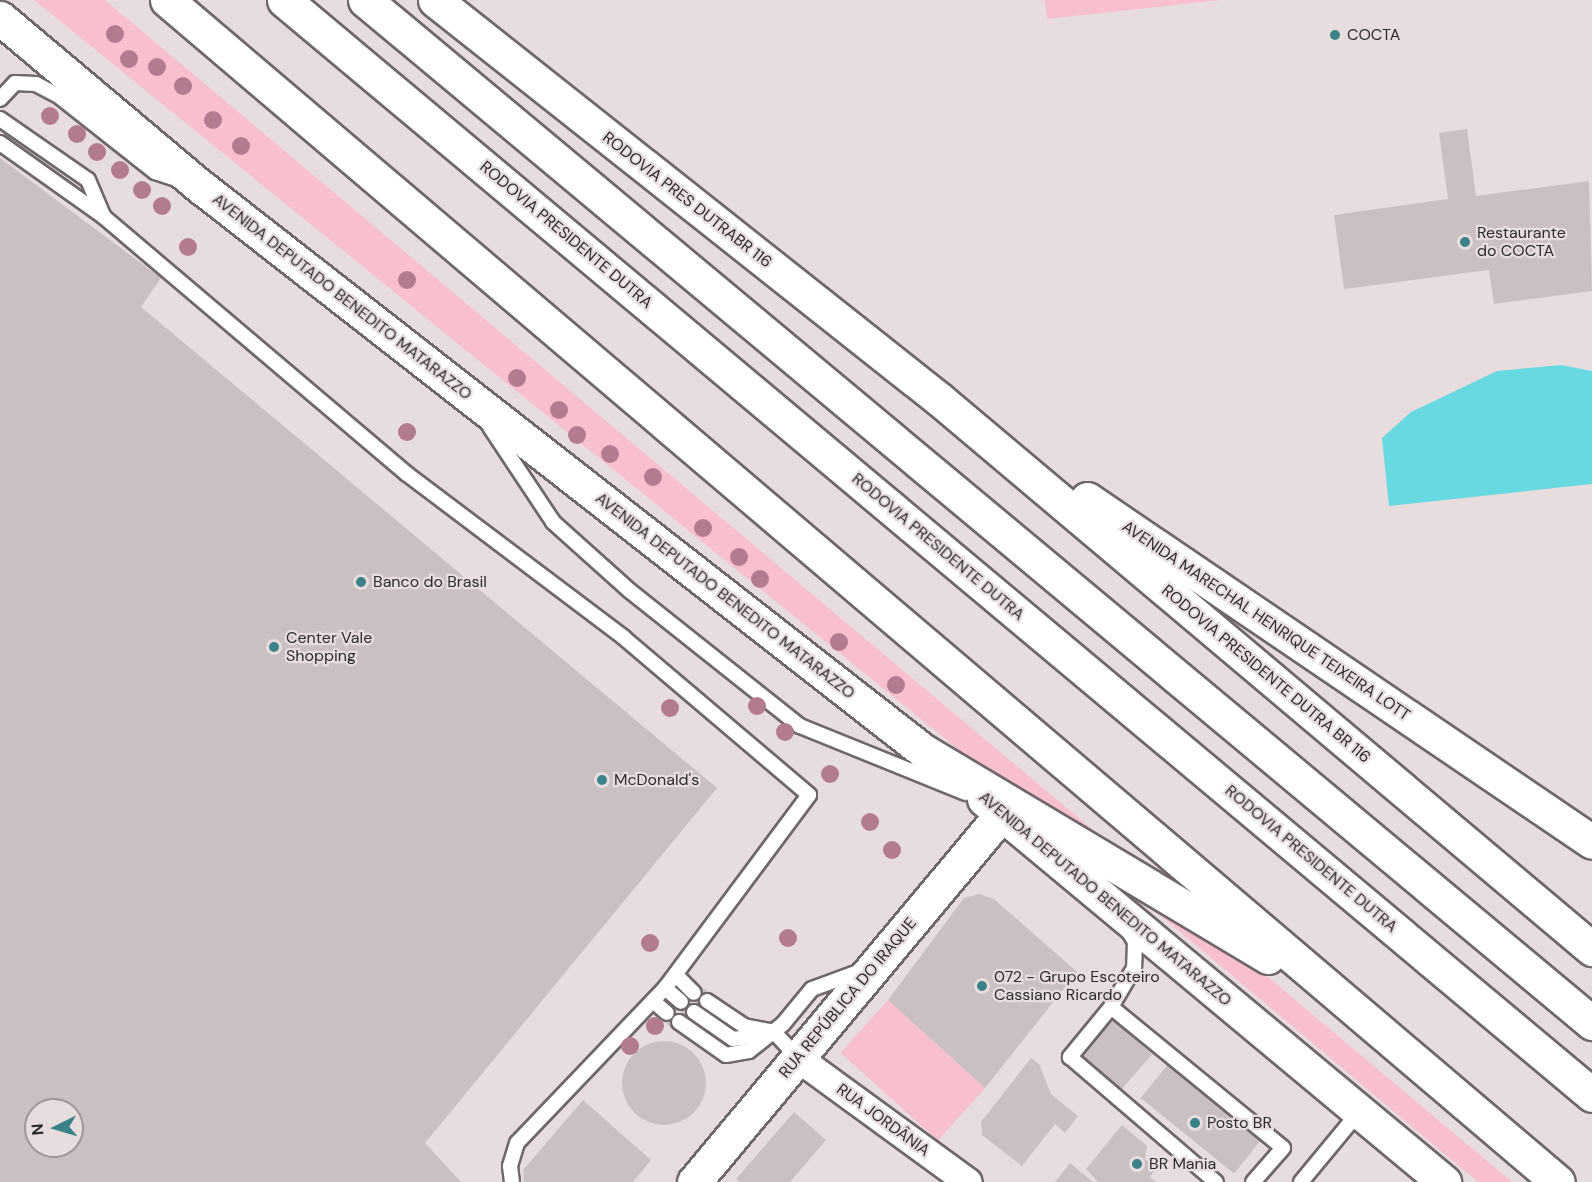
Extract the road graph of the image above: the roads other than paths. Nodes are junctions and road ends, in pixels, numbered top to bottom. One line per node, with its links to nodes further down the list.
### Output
1 (168, 0): 26 (main road)
2 (284, 0): 31 (main road, RODOVIA PRESIDENTE DUTRA)
3 (365, 0): 28 (main road)
4 (435, 0): 12 (main road, RODOVIA PRES DUTRABR 116)
5 (0, 18): 9 (main road, AVENIDA DEPUTADO BENEDITO MATARAZZO)
6 (0, 99): 9 (lane)
7 (0, 119): 10 (lane)
8 (0, 143): 10 (lane)
9 (201, 187): 11 (main road, AVENIDA DEPUTADO BENEDITO MATARAZZO)
10 (104, 217): 19 (lane)
11 (470, 398): 13 (main road, AVENIDA DEPUTADO BENEDITO MATARAZZO); 14 (lane)
12 (939, 399): 15 (main road, AVENIDA MARECHAL HENRIQUE TEIXEIRA LOTT); 17 (main road, RODOVIA PRESIDENTE DUTRA BR 116)
13 (922, 750): 14 (main road, AVENIDA DEPUTADO BENEDITO MATARAZZO); 26 (main road)
14 (994, 807): 16 (main road, AVENIDA DEPUTADO BENEDITO MATARAZZO); 18 (main road, RUA REPÚBLICA DO IRAQUE)
15 (1592, 842)
16 (1116, 907): 25 (lane); 32 (main road, AVENIDA DEPUTADO BENEDITO MATARAZZO)
17 (1592, 949)
18 (875, 966): 29 (lane); 30 (main road, RUA REPÚBLICA DO IRAQUE)
19 (676, 975): 20 (lane); 21 (lane)
20 (665, 988): 22 (lane); 24 (lane)
21 (694, 993)
22 (653, 1001): 29 (lane); 35 (lane)
23 (707, 1001): 29 (lane)
24 (681, 1002)
25 (1111, 1007): 34 (lane); 38 (lane)
26 (1351, 1007): 40 (main road)
27 (694, 1011): 29 (lane)
28 (1592, 1023)
29 (774, 1032): 30 (lane)
30 (798, 1058): 36 (main road, RUA REPÚBLICA DO IRAQUE); 37 (street, RUA JORDÂNIA)
31 (1592, 1095)
32 (1359, 1111): 33 (main road, AVENIDA DEPUTADO BENEDITO MATARAZZO); 39 (lane)
33 (1434, 1179)
34 (1259, 1180)
35 (512, 1182)
36 (694, 1182)
37 (968, 1182)
38 (1216, 1182)
39 (1301, 1182)
40 (1558, 1182)

